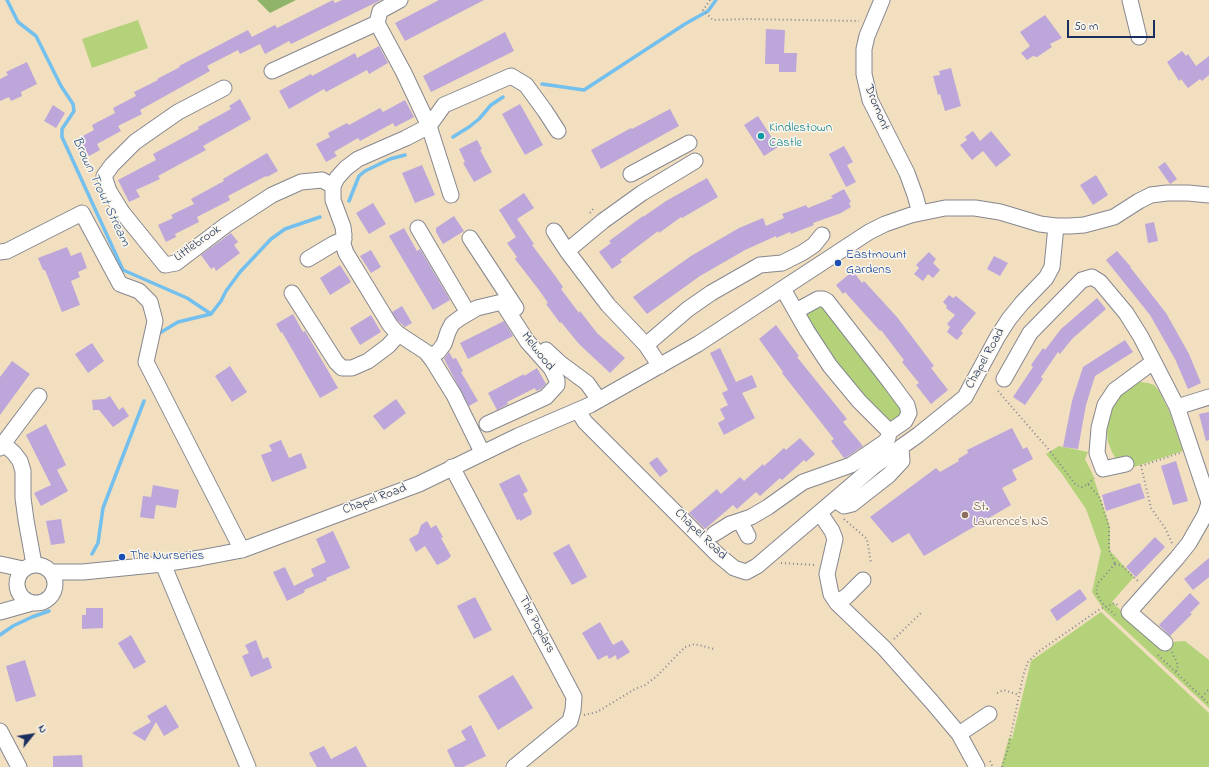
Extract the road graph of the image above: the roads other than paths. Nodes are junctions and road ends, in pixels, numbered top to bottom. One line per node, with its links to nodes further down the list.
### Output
1 (400, 0): 4 (street)
2 (882, 0): 18 (street, Dromont)
3 (1130, 0): 5 (street)
4 (376, 24): 6 (street); 8 (street)
5 (1139, 37)
6 (272, 71)
7 (224, 88): 15 (street, Littlebrook)
8 (429, 126): 9 (street); 15 (street); 16 (street)
9 (558, 131)
10 (689, 143): 12 (street)
11 (695, 161): 14 (street)
12 (648, 166): 13 (street); 14 (street)
13 (631, 174)
14 (658, 183): 25 (street)
15 (333, 186): 24 (street)
16 (451, 195)
17 (1209, 196): 19 (street)
18 (920, 213): 19 (street); 28 (street)
19 (1056, 226): 50 (street, Chapel Road)
20 (418, 228): 31 (street)
21 (554, 231): 25 (street)
22 (822, 235): 33 (street)
23 (470, 238): 40 (street)
24 (344, 239): 27 (street); 32 (street)
25 (567, 251): 33 (street)
26 (0, 252): 54 (street)
27 (308, 259)
28 (783, 289): 30 (street); 36 (street)
29 (292, 293): 32 (street)
30 (796, 311): 44 (street); 44 (street)
31 (468, 313): 34 (street, Melwood); 43 (street, Melwood)
32 (399, 334): 34 (street)
33 (646, 345): 36 (street)
34 (429, 356): 46 (street)
35 (1153, 362): 37 (street); 41 (street); 47 (street)
36 (660, 366): 40 (street)
37 (1000, 384)
38 (40, 396): 45 (street)
39 (1209, 397): 41 (street)
40 (599, 400): 42 (street)
41 (1177, 407): 49 (street)
42 (578, 411): 46 (street, Chapel Road); 50 (street, Chapel Road)
43 (487, 424)
44 (889, 432): 51 (street)
45 (2, 446): 57 (street)
46 (482, 452): 48 (street, Chapel Road)
47 (1126, 464)
48 (452, 467): 54 (street, Chapel Road); 73 (street, The Poplars)
49 (1209, 502): 67 (street)
50 (823, 518): 65 (street)
51 (740, 521): 52 (street); 53 (street)
52 (714, 534)
53 (748, 536)
54 (242, 550): 56 (street, Chapel Road)
55 (0, 564): 57 (street)
56 (163, 564): 60 (street, Chapel Road); 72 (street)
57 (29, 566): 59 (street); 62 (street)
58 (0, 570): 62 (street)
59 (52, 572): 60 (street, Chapel Road); 63 (street)
60 (83, 572): 63 (street, Chapel Road)
61 (863, 580): 65 (street)
62 (17, 586): 64 (street); 66 (street)
63 (55, 587): 64 (street)
64 (32, 603): 66 (street)
65 (837, 603): 70 (street)
66 (0, 610)
67 (1168, 647)
68 (989, 714): 70 (street)
69 (0, 731): 71 (street)
70 (961, 739): 74 (street)
71 (19, 767)
72 (248, 767)
73 (514, 767)
74 (977, 767)

